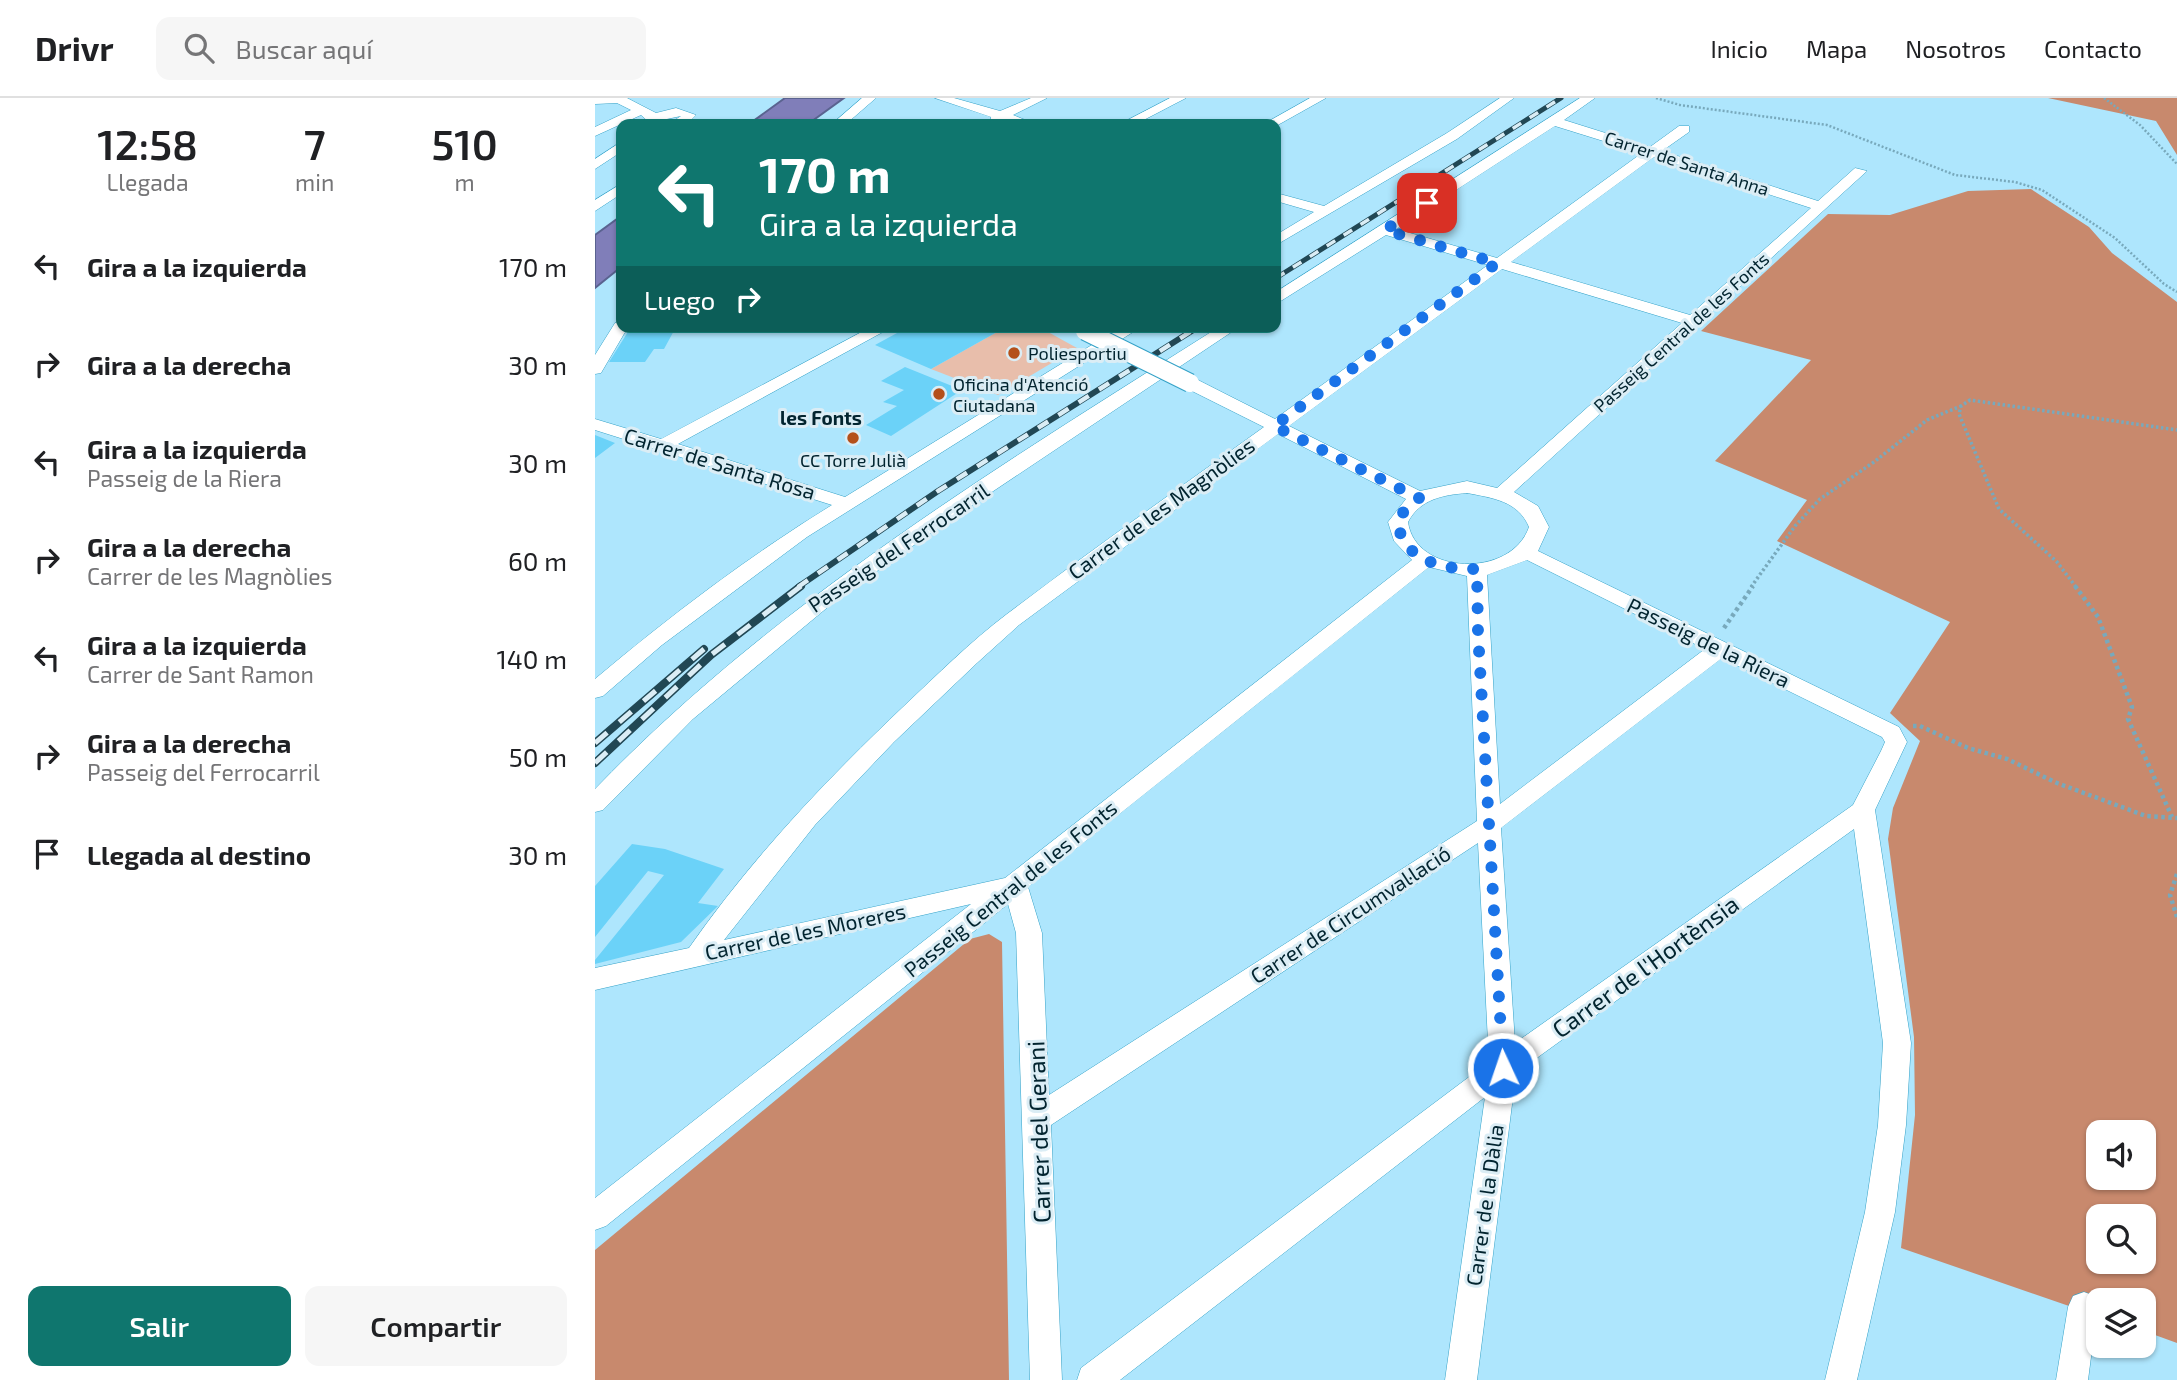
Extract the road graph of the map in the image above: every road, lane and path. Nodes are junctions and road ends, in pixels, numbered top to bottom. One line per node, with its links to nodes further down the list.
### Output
1 (870, 98): 18 (street)
2 (941, 98): 13 (street)
3 (1041, 98): 13 (street)
4 (1180, 98): 21 (street)
5 (1320, 98): 22 (street)
6 (1482, 98): 11 (street)
7 (1589, 98): 23 (street)
8 (1656, 98): 40 (path)
9 (2105, 98): 29 (path)
10 (595, 100): 12 (street)
11 (1504, 101): 36 (street)
12 (641, 110): 14 (street); 15 (street)
13 (1001, 116): 19 (street); 20 (street)
14 (622, 119)
15 (652, 119)
16 (661, 119): 17 (street)
17 (687, 119)
18 (844, 119)
19 (994, 119)
20 (1012, 119)
21 (1136, 119)
22 (1280, 119)
23 (1554, 121): 28 (street, Carrer de Santa Anna); 37 (street)
24 (616, 122): 26 (street)
25 (1684, 129): 28 (street, Carrer de les Magnòlies)
26 (595, 132)
27 (616, 150): 30 (street)
28 (1653, 152): 35 (street, Carrer de Santa Anna); 39 (street, Carrer de les Magnòlies)
29 (2177, 164)
30 (595, 165)
31 (1860, 171): 35 (street, Passeig Central de les Fonts)
32 (616, 191): 34 (street)
33 (1281, 198): 36 (street)
34 (595, 206)
35 (1820, 206): 42 (street, Passeig Central de les Fonts)
36 (1325, 211): 38 (street)
37 (1385, 230): 39 (street); 41 (street)
38 (1281, 238)
39 (1497, 263): 42 (street); 51 (street, Carrer de les Magnòlies)
40 (2177, 292)
41 (1281, 296)
42 (1693, 321): 54 (street, Passeig Central de les Fonts)
43 (617, 333): 48 (street)
44 (873, 333): 53 (street)
45 (1089, 333): 51 (street, bridge)
46 (1123, 333): 56 (street)
47 (1222, 333): 63 (street, Passeig del Ferrocarril)
48 (595, 369)
49 (1961, 406): 52 (path); 60 (path); 65 (path)
50 (595, 424): 53 (street, Carrer de Santa Rosa)
51 (1274, 426): 55 (street); 70 (street, Carrer de les Magnòlies)
52 (2177, 430)
53 (665, 444): 56 (street, Carrer de Santa Rosa)
54 (1502, 493): 55 (street); 57 (street)
55 (1419, 498): 58 (street)
56 (846, 503): 61 (street)
57 (1527, 553): 59 (street); 60 (street, Passeig de la Riera)
58 (1425, 560): 59 (street); 68 (street, Passeig Central de les Fonts)
59 (1477, 569): 66 (street, Carrer de la Dàlia)
60 (1717, 646): 62 (street, Passeig de la Riera); 66 (street, Carrer de Circumval·lació)
61 (595, 691)
62 (1891, 732): 64 (street); 65 (path)
63 (595, 804)
64 (1863, 810): 72 (street, Carrer de l'Hortènsia); 79 (street)
65 (2174, 817)
66 (1488, 825): 72 (street, Carrer de la Dàlia); 73 (street, Carrer de Circumval·lació)
67 (2177, 874): 69 (path)
68 (1015, 885): 70 (street, Carrer de les Moreres); 73 (street, Carrer del Gerani); 74 (street, Passeig Central de les Fonts)
69 (2177, 917)
70 (699, 954): 71 (street, Carrer de les Moreres)
71 (595, 979)
72 (1503, 1068): 77 (street, Carrer de l'Hortènsia); 78 (street, Carrer de la Dàlia)
73 (1038, 1118): 76 (street, Carrer del Gerani)
74 (595, 1216)
75 (2084, 1307): 80 (street)
76 (1046, 1380)
77 (1093, 1380)
78 (1461, 1380)
79 (1841, 1380)
80 (2072, 1380)

